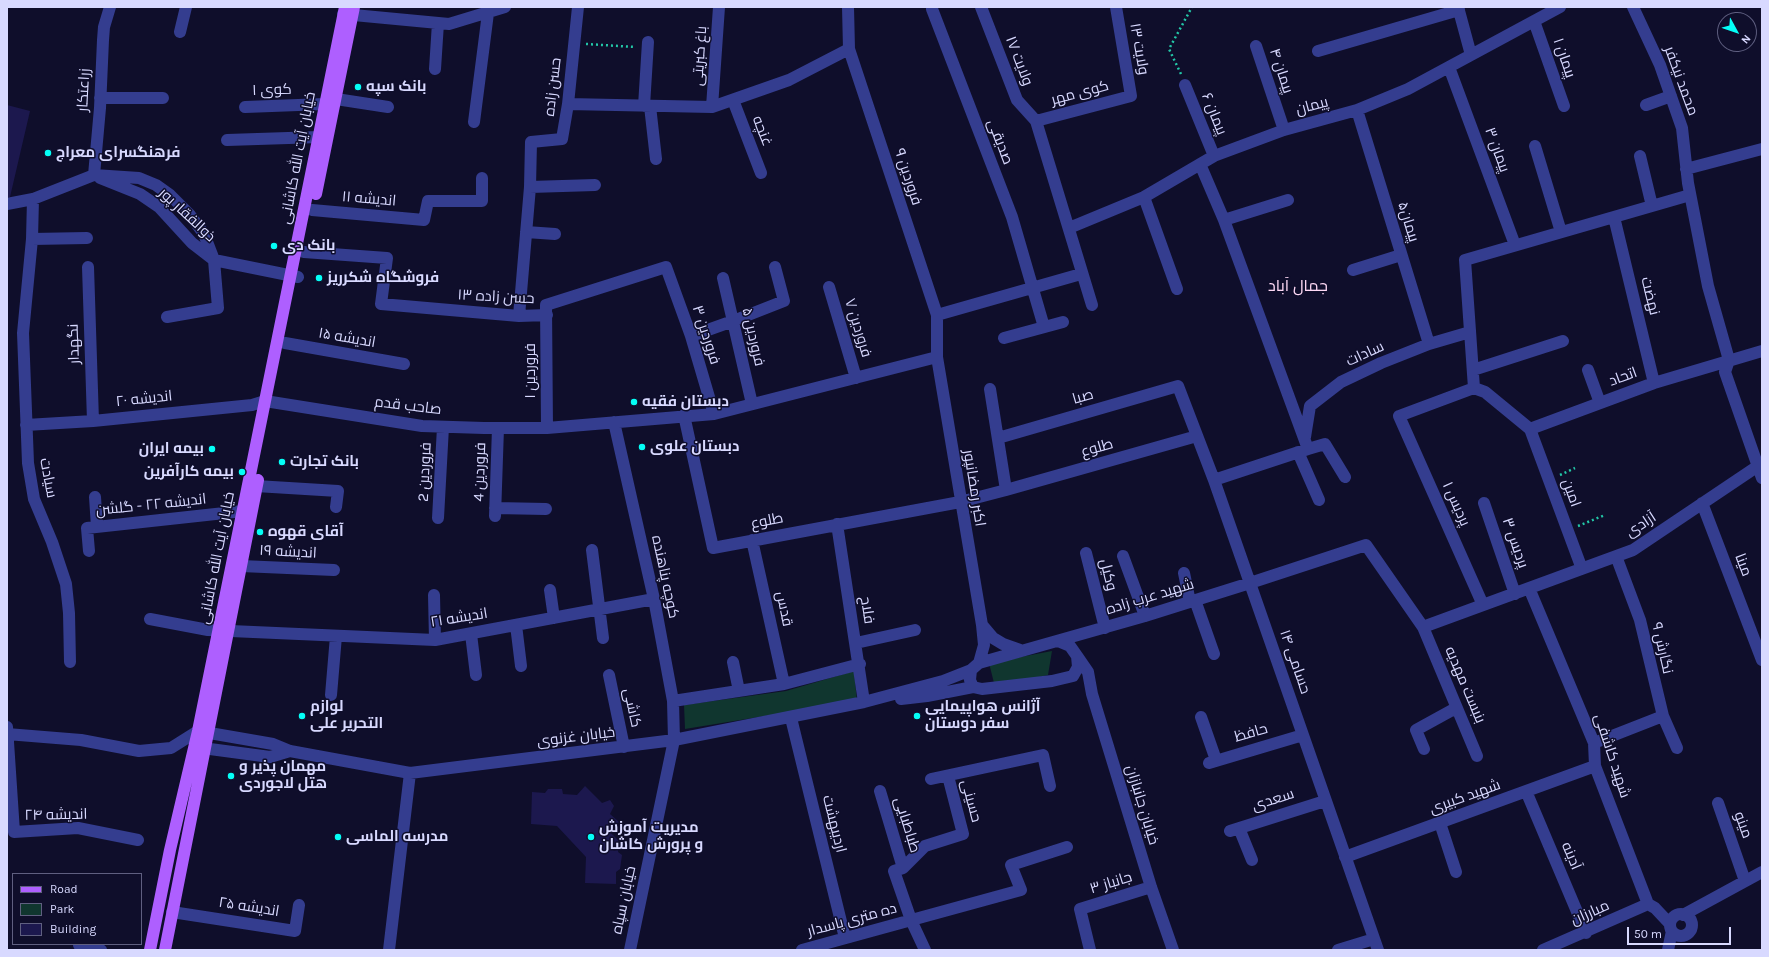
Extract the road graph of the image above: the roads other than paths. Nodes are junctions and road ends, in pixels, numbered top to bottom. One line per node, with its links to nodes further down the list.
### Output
1 (110, 7): 28 (street, زراعتکار)
2 (186, 7): 17 (street)
3 (505, 7): 14 (street)
4 (578, 7): 32 (street, حسن زاده)
5 (719, 7): 38 (street, باغ کبریتی)
6 (848, 7): 20 (street, فروردین ۹)
7 (981, 7): 40 (street, ولایت ۱۷)
8 (1116, 7): 26 (street, ولایت ۱۳)
9 (1560, 7): 15 (street, پیمان)
10 (1633, 7): 27 (street, محمد نیکفر)
11 (1459, 8): 21 (street); 22 (street)
12 (932, 9): 83 (street, صدیقی)
13 (348, 11): 16 (street); 31 (main road, خیابان آیت الله کاشانی)
14 (488, 13): 16 (street); 41 (street)
15 (1534, 21): 22 (street, پیمان); 35 (street, پیمان ۱)
16 (438, 23): 24 (street)
17 (180, 32)
18 (648, 45): 34 (street)
19 (1256, 46): 42 (street, پیمان ۴)
20 (849, 49): 30 (street); 87 (street, فروردین ۹)
21 (1318, 51)
22 (1471, 55): 23 (street, پیمان)
23 (1449, 67): 39 (street, پیمان); 72 (street, پیمان ۳)
24 (435, 69)
25 (1186, 85): 47 (street, پیمان ۶)
26 (1131, 96): 40 (street, کوی مهر)
27 (1670, 96): 33 (street); 51 (street, محمد نیکفر)
28 (100, 98): 29 (street); 53 (street, زراعتکار)
29 (163, 98)
30 (733, 100): 38 (street); 52 (street, غنچه)
31 (330, 102): 36 (street, کوی ۱); 37 (street, کوی ۱); 43 (main road, خیابان آیت الله کاشانی); 63 (main road, خیابان آیت الله کاشانی)
32 (568, 104): 34 (street); 56 (street, حسن زاده)
33 (1646, 105)
34 (647, 106): 38 (street); 49 (street)
35 (1564, 106)
36 (245, 107)
37 (388, 107)
38 (712, 108)
39 (1357, 110): 42 (street, پیمان); 74 (street, پیمان۵)
40 (1036, 121): 66 (street)
41 (474, 122)
42 (1284, 130): 47 (street, پیمان)
43 (318, 137): 44 (street); 80 (main road, خیابان آیت الله کاشانی)
44 (227, 140)
45 (1535, 146): 68 (street)
46 (1762, 148): 51 (street)
47 (1214, 156): 50 (street, پیمان)
48 (1640, 156): 62 (street)
49 (656, 159)
50 (1200, 164): 58 (street, پیمان); 65 (street)
51 (1686, 169): 57 (street, محمد نیکفر)
52 (761, 173)
53 (94, 175): 59 (street, ذوالفقار پور); 75 (street, ذوالفقار پور); 75 (street, ذوالفقار پور)
54 (482, 178): 63 (street, اندیشه ۱۱)
55 (595, 185): 56 (street)
56 (530, 187): 67 (street)
57 (1690, 195): 62 (street); 101 (street, محمد نیکفر)
58 (1144, 197): 66 (street, پیمان); 84 (street)
59 (33, 199): 61 (street, ذوالفقار پور); 71 (street, سیادت)
60 (1288, 200): 65 (street)
61 (7, 204)
62 (1652, 206): 64 (street)
63 (312, 210): 73 (main road, خیابان آیت الله کاشانی)
64 (1614, 217): 68 (street); 106 (street, نهضت)
65 (1224, 220): 124 (street)
66 (1069, 228): 79 (street)
67 (526, 232): 69 (street); 89 (street)
68 (1561, 232): 72 (street)
69 (555, 234)
70 (87, 238): 71 (street)
71 (32, 239): 117 (street, سیادت)
72 (1515, 245): 93 (street)
73 (304, 252): 80 (main road, خیابان آیت الله کاشانی); 89 (street, حسن زاده ۱۳)
74 (1401, 254): 78 (street); 98 (street, پیمان۵)
75 (214, 260): 80 (street, ذوالفقار پور); 88 (street)
76 (88, 267): 115 (street, نگهدار)
77 (776, 267): 90 (street)
78 (1353, 270)
79 (1081, 274): 83 (street); 85 (street)
80 (295, 276): 97 (main road, خیابان آیت الله کاشانی); 110 (main road, خیابان آیت الله کاشانی)
81 (723, 278): 90 (street, فروردین ۵)
82 (829, 287): 105 (street, فروردین ۷)
83 (1031, 288): 87 (street); 92 (street)
84 (1177, 289)
85 (1092, 305)
86 (547, 315): 89 (street, حسن زاده ۱۳); 94 (street, فروردین ۳); 120 (street, فروردین ۱)
87 (937, 315): 100 (street)
88 (167, 316)
89 (519, 316)
90 (733, 321): 94 (street); 112 (street, فروردین ۵)
91 (1063, 322): 92 (street)
92 (1044, 327): 95 (street)
93 (1470, 332): 98 (street, سادات); 103 (street)
94 (691, 336): 113 (street, فروردین ۳)
95 (1004, 338)
96 (1562, 341): 103 (street)
97 (285, 343): 102 (street, اندیشه ۱۵); 110 (main road, خیابان آیت الله کاشانی)
98 (1429, 344): 124 (street, سادات)
99 (1762, 350): 101 (street, اتحاد)
100 (937, 358): 105 (street, صاحب قدم); 133 (street, اکبر رمضانپور)
101 (1729, 360): 106 (street, اتحاد); 125 (street)
102 (404, 364)
103 (1473, 370): 108 (street)
104 (1588, 370): 111 (street)
105 (856, 378): 112 (street, صاحب قدم)
106 (1654, 383): 111 (street, اتحاد)
107 (1178, 386): 122 (street, حسامی ۱۴); 123 (street, صبا)
108 (1474, 388): 121 (street); 159 (street, پردیس ۱)
109 (990, 389): 123 (street)
110 (269, 402): 115 (street, اندیشه ۲۰); 118 (street, صاحب قدم); 129 (main road, خیابان آیت الله کاشانی); 138 (main road, خیابان آیت الله کاشانی)
111 (1600, 403): 121 (street, اتحاد)
112 (752, 404): 113 (street, صاحب قدم)
113 (714, 414): 114 (street, صاحب قدم)
114 (684, 415): 116 (street, صاحب قدم); 142 (street, طلوع)
115 (93, 421): 117 (street, اندیشه ۲۰)
116 (614, 422): 120 (street, صاحب قدم); 157 (street, کوچه پناهنده)
117 (26, 425): 180 (street, سیادت)
118 (443, 427): 119 (street, صاحب قدم); 139 (street, فروردین 2)
119 (498, 428): 120 (street, صاحب قدم); 137 (street, فروردین 4)
120 (547, 428)
121 (1530, 429): 149 (street, امین)
122 (1197, 436): 128 (street, حسامی ۱۴); 130 (street, طلوع)
123 (998, 438): 130 (street)
124 (1304, 446): 126 (street); 128 (street); 132 (street)
125 (1760, 465): 127 (street); 135 (street, آزادی)
126 (1345, 476)
127 (1762, 478)
128 (1214, 480): 152 (street, حسامی ۱۴)
129 (256, 486): 136 (street); 148 (main road, خیابان آیت الله کاشانی)
130 (1006, 490): 133 (street, طلوع)
131 (95, 497): 141 (street)
132 (1319, 500)
133 (960, 502): 140 (street, طلوع); 164 (street, اکبر رمضانپور)
134 (1484, 503): 155 (street, پردیس ۳)
135 (1702, 503): 147 (street, آزادی); 179 (street, مینا)
136 (336, 507)
137 (546, 509)
138 (243, 511): 141 (street, اندیشه ۲۲ - گلشن); 168 (main road, خیابان آیت الله کاشانی)
139 (438, 518)
140 (837, 524): 142 (street, طلوع); 175 (street, فلاح)
141 (92, 527): 144 (street)
142 (752, 540): 188 (street, قدس)
143 (592, 550): 160 (street)
144 (89, 551)
145 (1086, 553): 167 (street, وکیل)
146 (1123, 556): 161 (street)
147 (1616, 556): 149 (street, آزادی); 197 (street, نگارش ۹)
148 (241, 566): 150 (street, اندیشه ۱۹); 168 (main road, خیابان آیت الله کاشانی)
149 (1582, 569): 153 (street, آزادی)
150 (334, 570)
151 (1184, 573): 158 (street)
152 (1250, 584): 158 (street, شهید عرب زاده); 166 (street, شهید عرب زاده); 202 (street, حسامی ۱۴)
153 (1529, 588): 155 (street, آزادی); 204 (street, شهید کاشفی)
154 (550, 590): 162 (street)
155 (1515, 594): 159 (street, آزادی)
156 (434, 595): 173 (street)
157 (654, 600): 160 (street, اندیشه ۲۱); 193 (street, کوچه پناهنده)
158 (1192, 601): 161 (street, شهید عرب زاده); 177 (street)
159 (1483, 605): 166 (street, آزادی)
160 (600, 610): 162 (street, اندیشه ۲۱); 172 (street)
161 (1144, 616): 167 (street, شهید عرب زاده)
162 (554, 618): 165 (street, اندیشه ۲۱)
163 (150, 619): 168 (street, اندیشه ۲۱)
164 (982, 624): 176 (street); 184 (street, اکبر رمضانپور)
165 (516, 625): 170 (street, اندیشه ۲۱); 183 (street)
166 (1423, 627): 195 (street, بنبست مهدیه)
167 (1105, 628): 174 (street, شهید عرب زاده)
168 (224, 630): 171 (street, اندیشه ۲۱); 200 (main road, خیابان آیت الله کاشانی)
169 (916, 630): 175 (street)
170 (471, 634): 173 (street, اندیشه ۲۱); 185 (street)
171 (336, 636): 173 (street, اندیشه ۲۱); 191 (street)
172 (603, 638)
173 (435, 640)
174 (1058, 641): 176 (street, شهید عرب زاده); 178 (street)
175 (856, 643): 182 (street, فلاح)
176 (1020, 650): 184 (street, شهید عرب زاده)
177 (1214, 654)
178 (1077, 656): 187 (street); 192 (street)
179 (1762, 660)
180 (70, 662)
181 (733, 662): 190 (street)
182 (860, 664): 188 (street); 194 (street, فلاح)
183 (521, 666)
184 (975, 666): 189 (street); 194 (street, شهید عرب زاده)
185 (476, 675)
186 (609, 675): 205 (street, کاشی)
187 (1073, 676): 189 (street); 192 (street, خیابان جانبازان)
188 (784, 684): 190 (street)
189 (973, 687): 194 (street)
190 (739, 691): 193 (street)
191 (331, 694)
192 (1092, 694): 229 (street, خیابان جانبازان)
193 (673, 701): 203 (street, کوچه پناهنده)
194 (864, 702): 198 (street, خیابان غزنوی)
195 (1456, 708): 208 (street); 210 (street, بنبست مهدیه)
196 (1201, 716): 202 (street, حافظ)
197 (1663, 716): 204 (street); 207 (street, نگارش ۹)
198 (791, 718): 203 (street, خیابان غزنوی); 239 (street, اردیبهشت)
199 (7, 727): 201 (street)
200 (204, 732): 201 (street); 206 (main road, خیابان آیت الله کاشانی); 209 (street)
201 (7, 734): 221 (street, اندیشه ۲۴)
202 (1303, 735): 218 (street, حسامی ۱۴)
203 (674, 740): 205 (street, خیابان غزنوی); 247 (street, خیابان سپاه)
204 (1594, 742): 211 (street, شهید کاشفی)
205 (624, 747): 212 (street, خیابان غزنوی)
206 (200, 748): 209 (street); 233 (main road, خیابان آیت الله کاشانی); 244 (main road, خیابان آیت الله کاشانی)
207 (1677, 748)
208 (1424, 750)
209 (290, 751): 212 (street, خیابان غزنوی)
210 (1477, 756)
211 (1595, 766): 217 (street, شهید کبیری); 232 (street, شهید کاشفی)
212 (410, 773): 246 (street)
213 (948, 776): 214 (street); 215 (street); 225 (street, حسینی)
214 (931, 779)
215 (1050, 786)
216 (880, 791): 225 (street, طباطبایی)
217 (1526, 791): 220 (street, شهید کبیری); 238 (street, آدینه)
218 (1325, 800): 223 (street, حسامی ۱۴); 224 (street, سعدی)
219 (1718, 803): 228 (street, مینو)
220 (1440, 823): 223 (street, شهید کبیری); 226 (street)
221 (138, 840)
222 (1067, 847): 235 (street, ده متری پاسدار)
223 (1345, 857): 240 (street, حسامی ۱۴)
224 (1252, 860)
225 (903, 868): 235 (street)
226 (1456, 872)
227 (1762, 872): 228 (street)
228 (1745, 881): 230 (street)
229 (1151, 887): 250 (street, جانباز ۳); 251 (street, خیابان جانبازان)
230 (1702, 904): 234 (street); 236 (street)
231 (299, 905): 233 (street, اندیشه ۲۵)
232 (1652, 906): 234 (street); 237 (street); 238 (street, مبارزان)
233 (172, 912): 245 (main road, خیابان آیت الله کاشانی)
234 (1681, 915): 236 (street); 237 (street)
235 (911, 920): 239 (street, ده متری پاسدار); 249 (street)
236 (1691, 926): 237 (street)
237 (1674, 930): 242 (street)
238 (1586, 933): 253 (street, مبارزان)
239 (845, 938): 248 (street, ده متری پاسدار)
240 (1376, 944): 252 (street)
241 (79, 945): 243 (street)
242 (1668, 947)
243 (101, 950)
244 (150, 950)
245 (165, 950)
246 (389, 950)
247 (630, 950)
248 (802, 950)
249 (925, 950)
250 (1090, 950)
251 (1173, 950)
252 (1338, 950)
253 (1543, 950)

